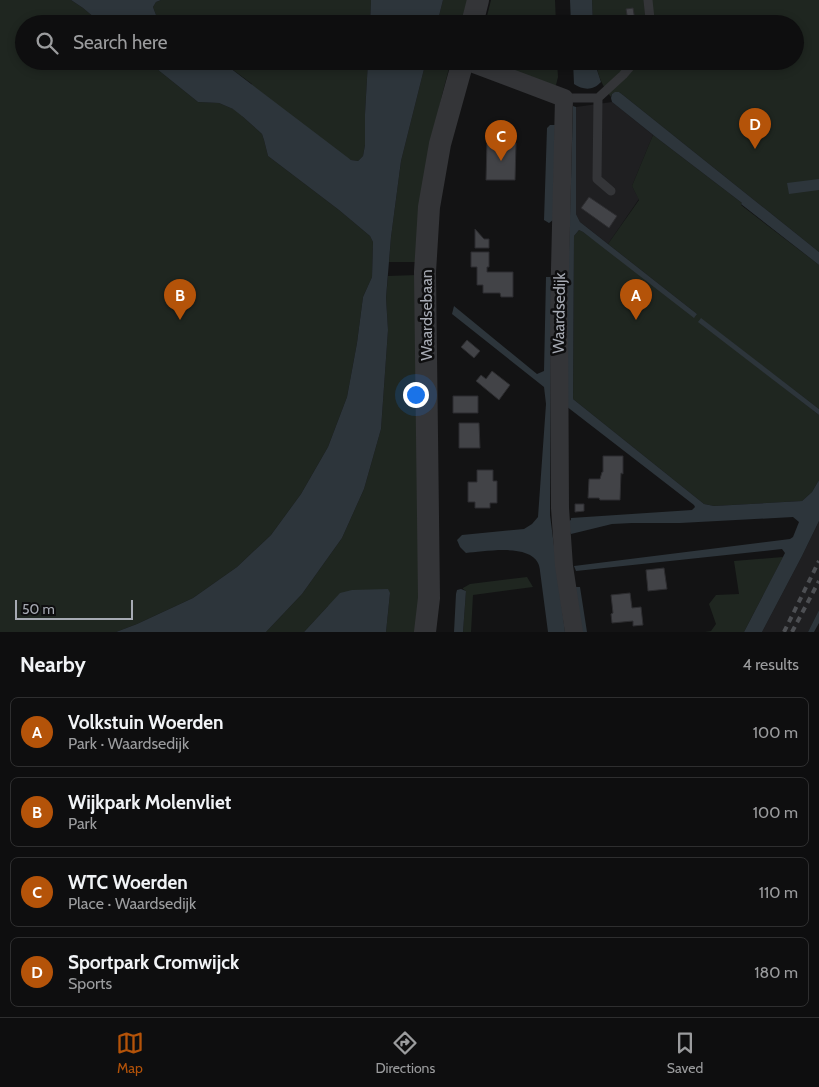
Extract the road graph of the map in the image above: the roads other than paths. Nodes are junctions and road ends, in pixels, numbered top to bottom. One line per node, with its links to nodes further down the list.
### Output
1 (478, 0): 3 (street)
2 (648, 0): 4 (lane)
3 (474, 15)
4 (650, 15)
5 (461, 70): 11 (street, Waardsebaan)
6 (488, 70): 8 (street)
7 (627, 70): 9 (lane)
8 (564, 98): 9 (lane); 12 (street, Waardsedijk)
9 (598, 98): 10 (lane)
10 (611, 191)
11 (425, 632)
12 (574, 632)

